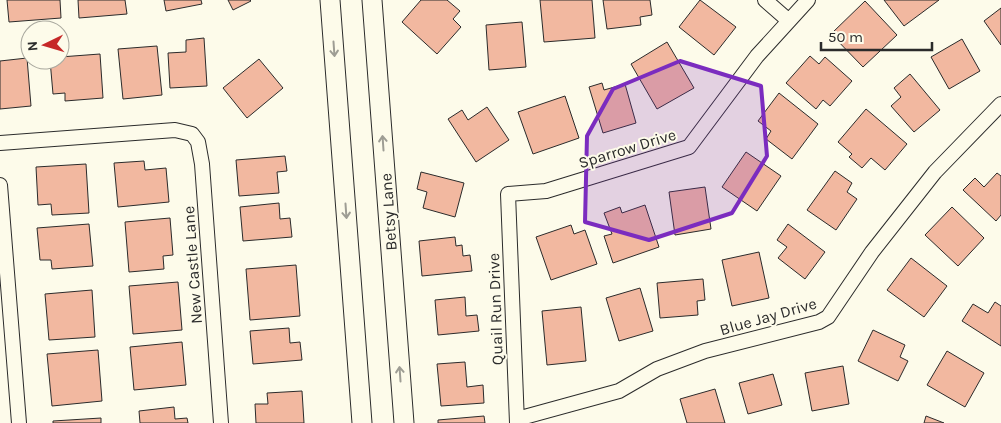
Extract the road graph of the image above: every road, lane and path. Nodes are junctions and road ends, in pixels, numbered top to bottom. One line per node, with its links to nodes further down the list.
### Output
1 (330, 0): 13 (main road, one-way to 13)
2 (372, 0): 14 (main road, Betsy Lane, one-way to 2)
3 (765, 0): 5 (street)
4 (808, 0): 5 (street, Sparrow Drive)
5 (789, 21): 9 (street, Sparrow Drive)
6 (1001, 104): 10 (street, Blue Jay Drive)
7 (0, 143): 12 (street, New Castle Lane)
8 (0, 185): 11 (street)
9 (508, 194): 10 (street, Quail Run Drive)
10 (517, 421)
11 (19, 423)
12 (221, 423)
13 (362, 423)
14 (404, 423)

